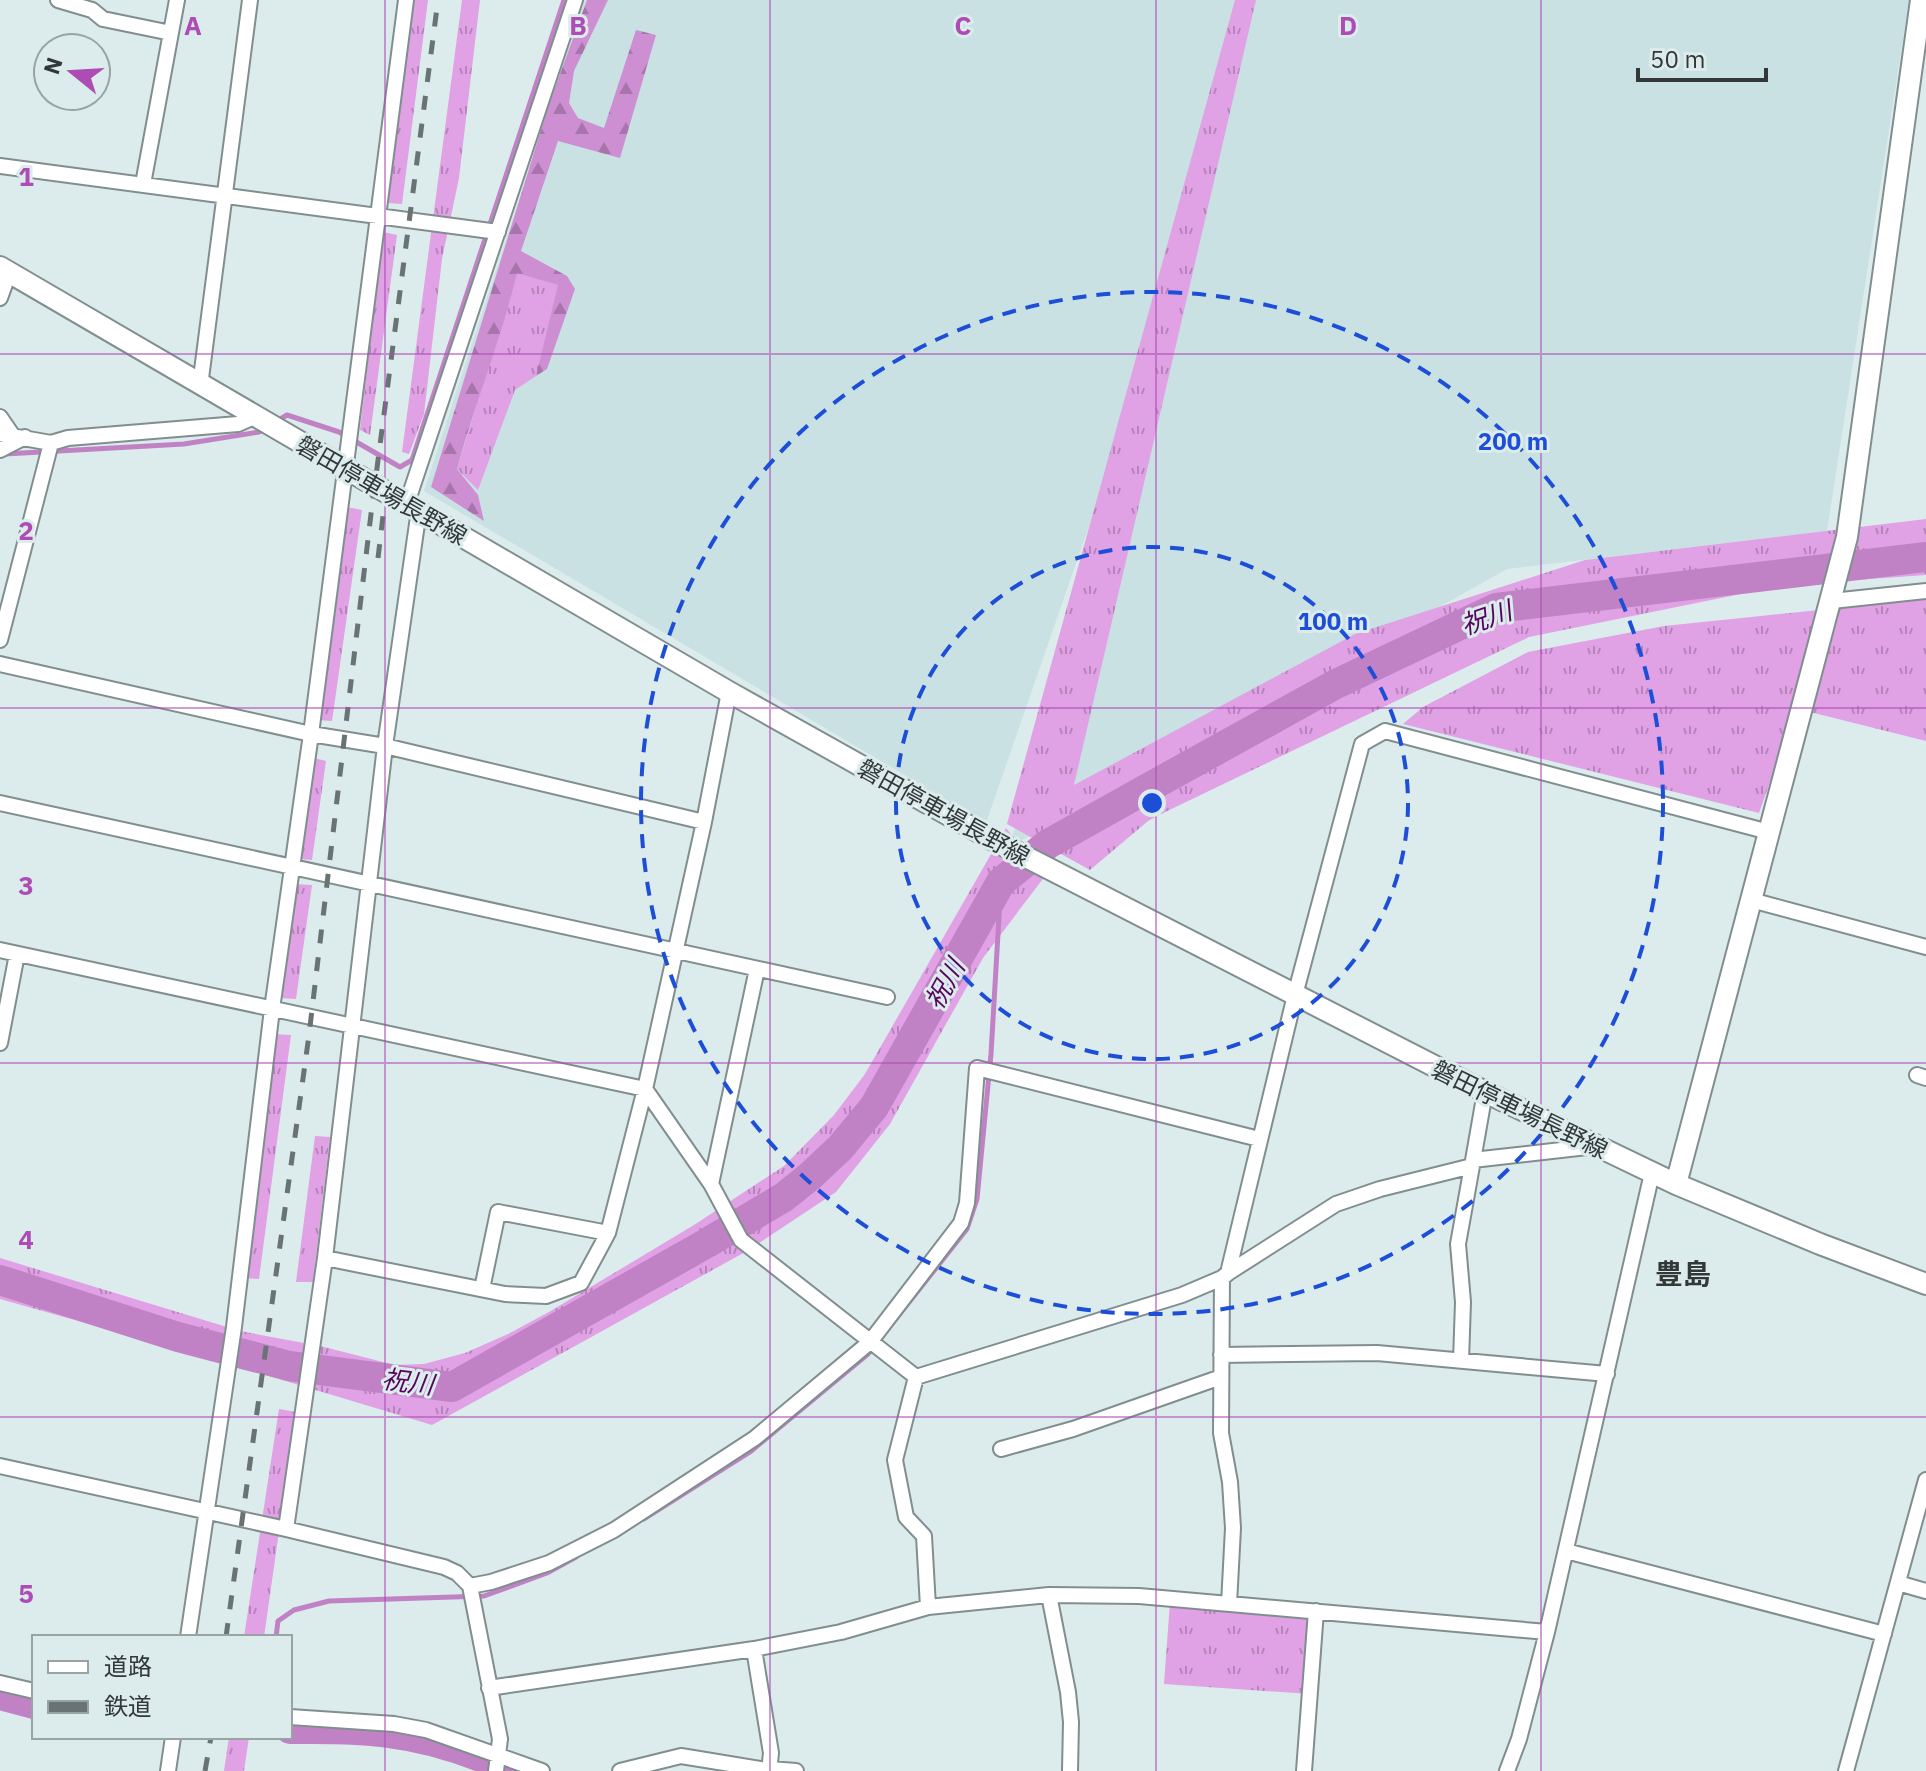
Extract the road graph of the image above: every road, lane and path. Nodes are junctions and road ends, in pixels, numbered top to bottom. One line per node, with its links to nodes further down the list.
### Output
1 (58, 0): 7 (street)
2 (177, 0): 7 (street)
3 (250, 0): 11 (street)
4 (406, 0): 12 (street)
5 (575, 0): 13 (street)
6 (1921, 0): 8 (main road)
7 (171, 33): 10 (street)
8 (1921, 35): 27 (main road)
9 (0, 166): 10 (street)
10 (143, 184): 11 (street)
11 (226, 195): 12 (street); 16 (street)
12 (378, 214): 13 (street); 22 (street)
13 (498, 232): 23 (street)
14 (5, 270): 15 (street); 16 (main road, 磐田停車場長野線)
15 (0, 298)
16 (200, 386): 17 (main road, 磐田停車場長野線)
17 (256, 416): 20 (street); 22 (main road, 磐田停車場長野線)
18 (0, 417): 19 (street)
19 (13, 436): 20 (street); 21 (street)
20 (51, 443): 25 (street)
21 (0, 450)
22 (345, 470): 23 (main road, 磐田停車場長野線); 31 (street)
23 (413, 507): 30 (main road, 磐田停車場長野線); 32 (street)
24 (0, 569): 25 (street)
25 (17, 573): 28 (street)
26 (1926, 591): 27 (street)
27 (1833, 598): 35 (main road)
28 (0, 640)
29 (0, 664): 31 (street)
30 (729, 692): 34 (street); 44 (main road, 磐田停車場長野線)
31 (311, 734): 32 (street); 36 (street)
32 (385, 746): 34 (street); 37 (street)
33 (0, 803): 36 (street)
34 (704, 822): 40 (street)
35 (1769, 832): 38 (main road); 44 (street)
36 (293, 866): 37 (street); 46 (street)
37 (369, 885): 40 (street); 47 (street)
38 (1751, 900): 39 (street); 56 (main road)
39 (1926, 947)
40 (676, 949): 43 (street); 49 (street)
41 (0, 950): 42 (street)
42 (17, 954): 46 (street); 48 (street)
43 (757, 969): 45 (street); 55 (street)
44 (1295, 995): 50 (main road, 磐田停車場長野線); 51 (street)
45 (887, 997)
46 (272, 1009): 47 (street); 71 (street)
47 (352, 1028): 49 (street); 58 (street)
48 (0, 1043)
49 (645, 1089): 55 (street); 57 (street)
50 (1485, 1092): 52 (main road, 磐田停車場長野線); 53 (street)
51 (1259, 1139): 59 (street); 62 (street)
52 (1596, 1146): 53 (street); 54 (main road, 磐田停車場長野線)
53 (1472, 1163): 59 (street); 64 (street)
54 (1652, 1173): 56 (main road, 磐田停車場長野線); 65 (street)
55 (711, 1184): 62 (street)
56 (1676, 1184): 60 (main road, 磐田停車場長野線)
57 (608, 1233): 61 (street); 61 (street)
58 (325, 1258): 61 (street); 72 (street)
59 (1225, 1276): 63 (street); 66 (street)
60 (1926, 1284)
61 (482, 1289)
62 (870, 1342): 66 (street); 75 (street)
63 (1221, 1355): 64 (street); 67 (street)
64 (1461, 1361): 65 (street)
65 (1607, 1374): 73 (street)
66 (916, 1377): 79 (street)
67 (1221, 1377): 68 (street); 78 (street)
68 (1001, 1449)
69 (0, 1466): 71 (street)
70 (1926, 1480): 74 (street)
71 (206, 1512): 72 (street); 83 (street)
72 (286, 1529): 75 (street)
73 (1566, 1551): 81 (street); 82 (street)
74 (1898, 1583): 76 (street); 82 (street)
75 (470, 1586): 86 (street)
76 (1926, 1591)
77 (1049, 1595): 78 (street); 79 (street); 97 (street)
78 (1229, 1604): 80 (street)
79 (928, 1607): 84 (street)
80 (1316, 1611): 81 (street); 98 (street)
81 (1547, 1632): 99 (street)
82 (1884, 1634): 100 (street)
83 (188, 1635)
84 (754, 1649): 86 (street); 91 (street)
85 (0, 1683): 87 (street)
86 (489, 1688): 90 (street)
87 (32, 1691)
88 (292, 1717): 90 (street)
89 (173, 1739): 92 (street)
90 (499, 1756): 93 (street); 94 (street)
91 (771, 1770): 95 (street); 96 (street)
92 (168, 1771)
93 (496, 1771)
94 (542, 1771)
95 (620, 1771)
96 (796, 1771)
97 (1070, 1771)
98 (1304, 1771)
99 (1507, 1771)
100 (1846, 1771)

